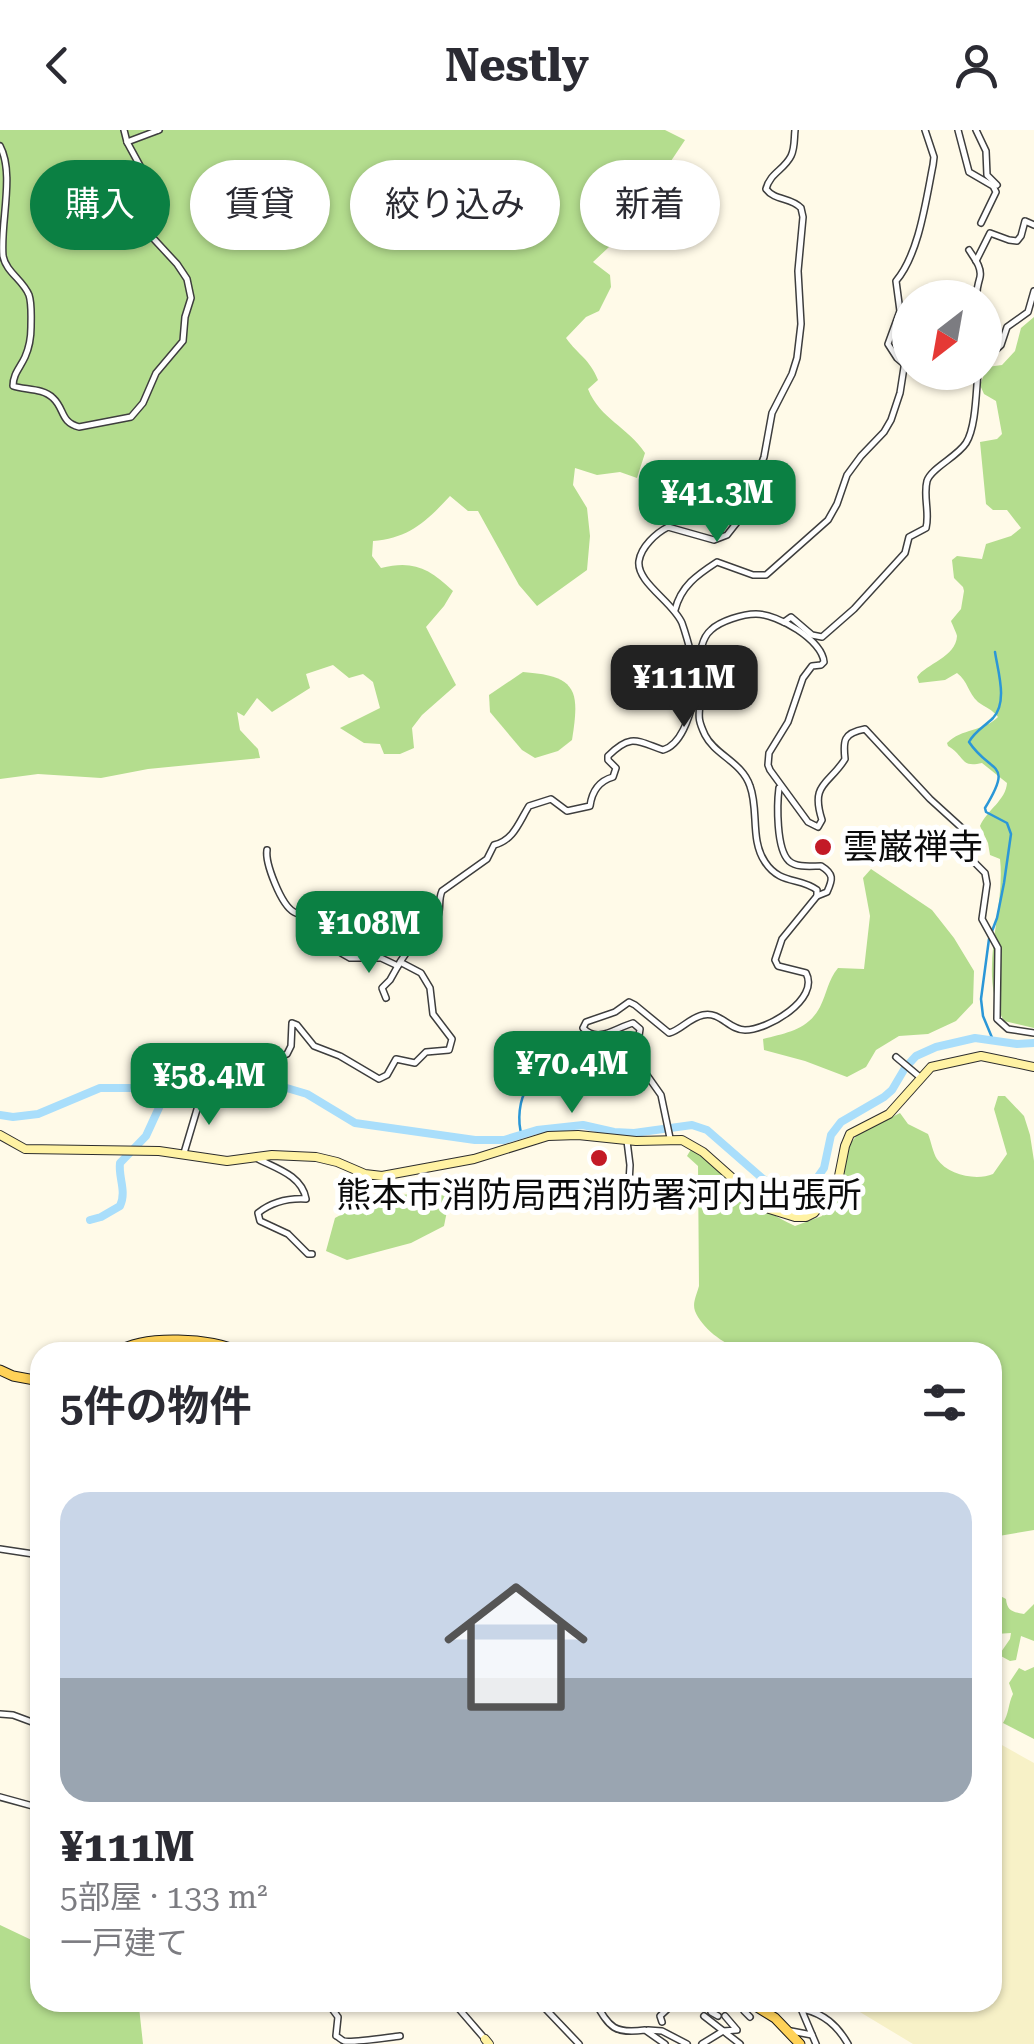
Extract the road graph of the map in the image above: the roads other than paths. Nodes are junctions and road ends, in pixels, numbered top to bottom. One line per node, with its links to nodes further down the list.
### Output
1 (124, 130): 7 (street)
2 (158, 130): 7 (street)
3 (795, 130): 20 (street)
4 (925, 130): 14 (street)
5 (958, 130): 9 (street)
6 (976, 130): 9 (street)
7 (127, 142): 8 (street)
8 (0, 146)
9 (996, 192): 10 (street)
10 (981, 224)
11 (1034, 225): 13 (street)
12 (969, 250): 13 (street)
13 (976, 262): 15 (street)
14 (897, 280)
15 (978, 280)
16 (1034, 291): 17 (street)
17 (1002, 345)
18 (900, 390): 20 (street)
19 (975, 390): 21 (street)
20 (675, 610): 22 (street)
21 (784, 622): 22 (street); 23 (street)
22 (697, 685): 25 (street); 26 (street)
23 (780, 786): 25 (street); 28 (street)
24 (267, 850): 26 (street)
25 (817, 896): 33 (street)
26 (399, 964): 27 (street); 35 (street)
27 (386, 998)
28 (1034, 1033)
29 (896, 1057): 31 (street)
30 (1034, 1067): 31 (main road)
31 (921, 1078): 33 (main road)
32 (0, 1134): 35 (main road)
33 (670, 1136): 34 (main road)
34 (627, 1140): 36 (main road); 37 (street)
35 (184, 1153): 36 (main road)
36 (256, 1158): 38 (street)
37 (629, 1183)
38 (312, 1254)
39 (144, 1342): 40 (main road)
40 (170, 1342)
41 (0, 1370): 42 (main road)
42 (30, 1379)
43 (0, 1548): 44 (street)
44 (30, 1553)
45 (0, 1714): 46 (street)
46 (30, 1722)
47 (0, 1797): 48 (street)
48 (30, 1805)
49 (334, 2012): 66 (street)
50 (462, 2012): 67 (street)
51 (548, 2012): 68 (street)
52 (600, 2012): 62 (street)
53 (664, 2012): 61 (street)
54 (711, 2012): 63 (street)
55 (744, 2012): 60 (street)
56 (765, 2012): 64 (main road)
57 (802, 2012): 65 (street)
58 (813, 2012): 75 (street)
59 (704, 2016): 63 (street)
60 (750, 2017)
61 (662, 2022)
62 (645, 2030): 69 (street); 70 (street)
63 (724, 2031): 71 (street); 72 (street)
64 (790, 2031): 65 (street); 73 (main road)
65 (812, 2035): 74 (street)
66 (400, 2036)
67 (487, 2041)
68 (579, 2044)
69 (665, 2044)
70 (687, 2044)
71 (702, 2044)
72 (740, 2044)
73 (800, 2044)
74 (816, 2044)
75 (848, 2044)

